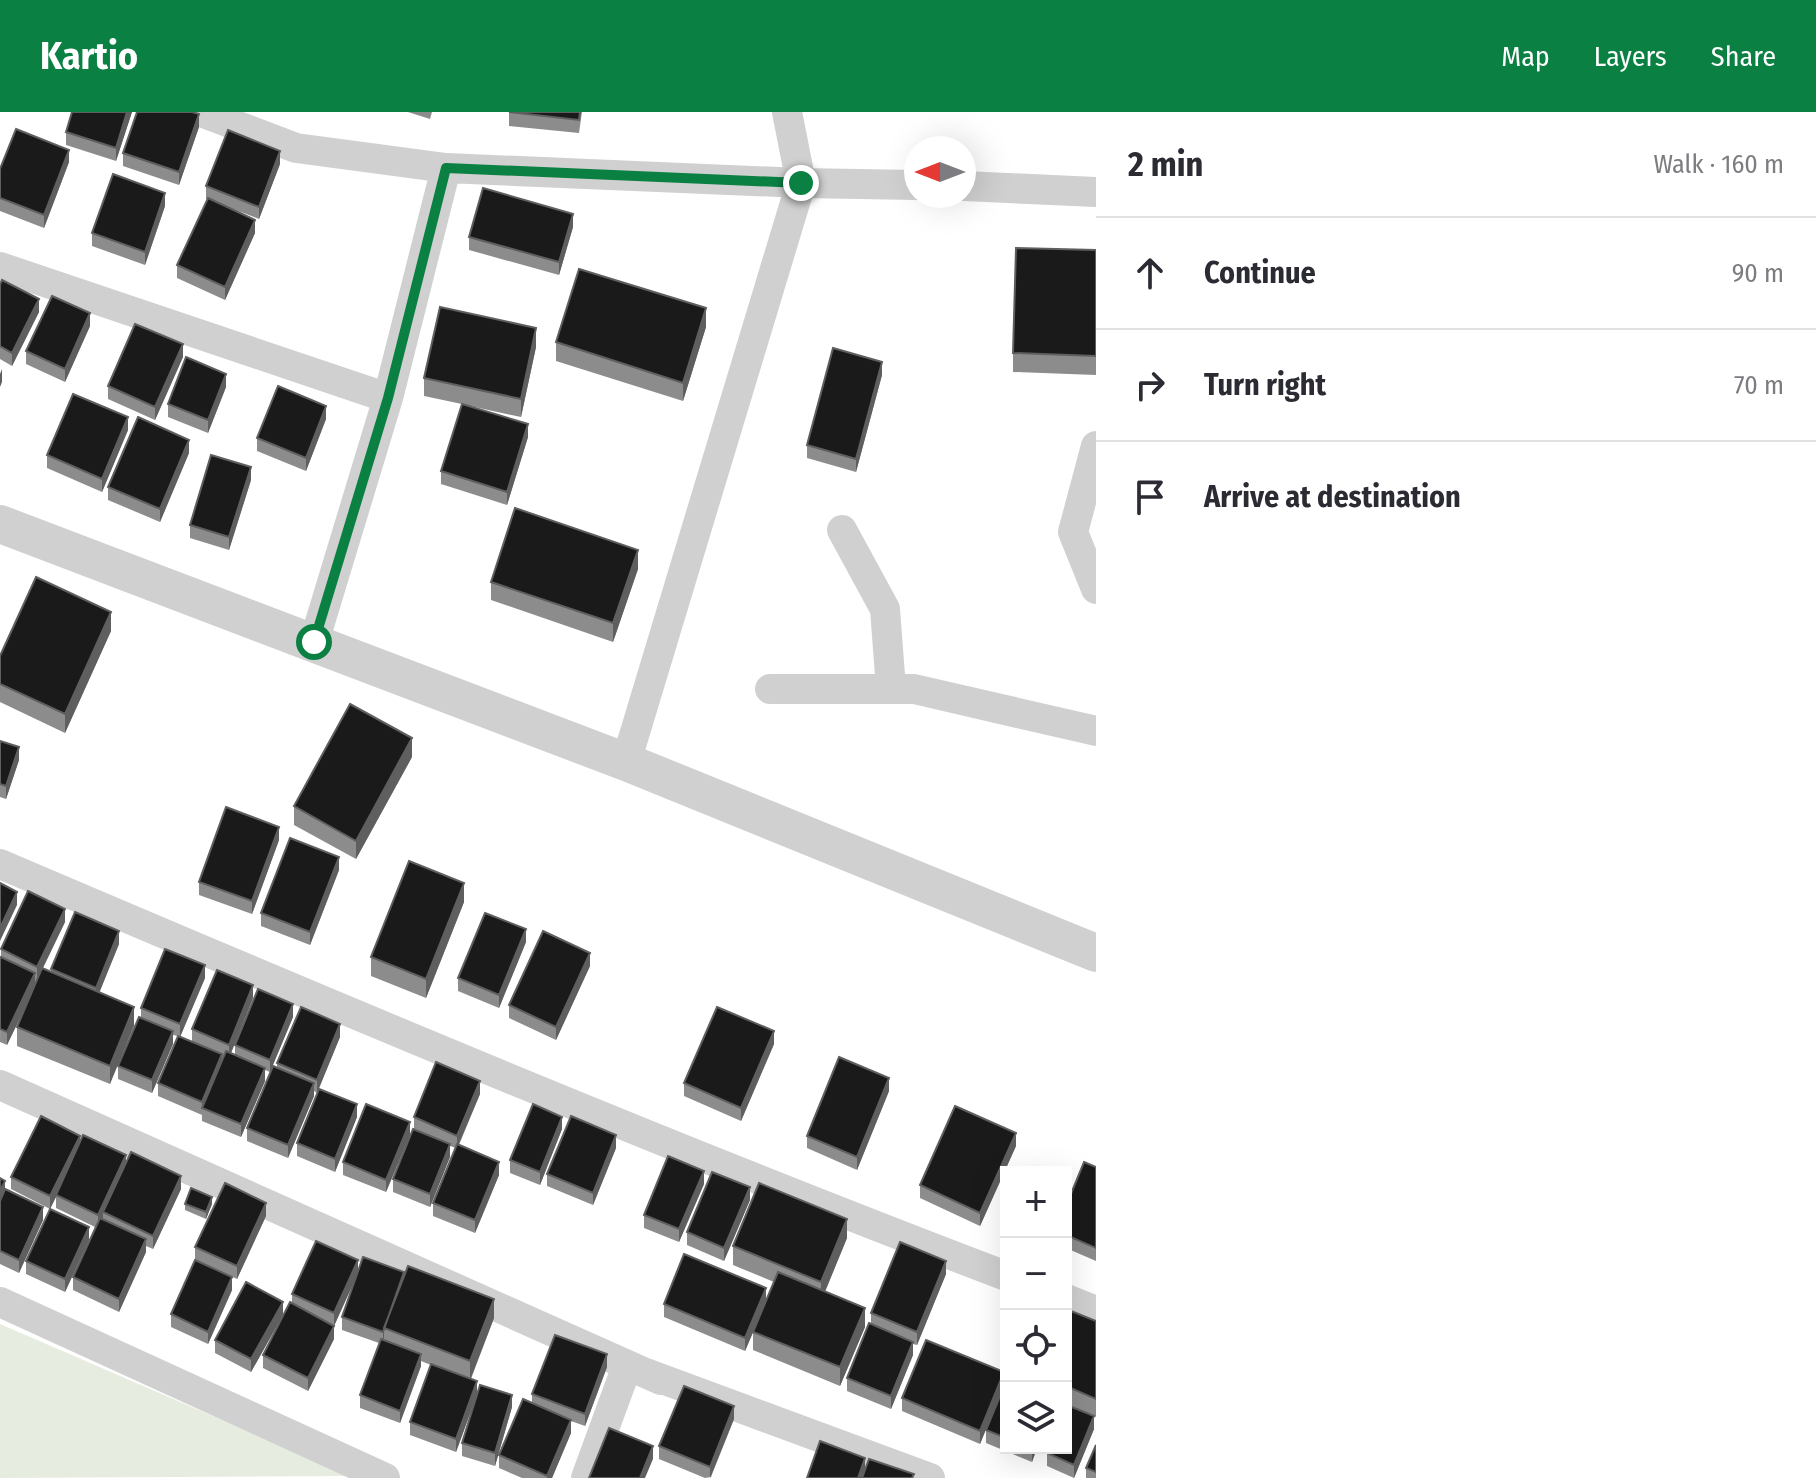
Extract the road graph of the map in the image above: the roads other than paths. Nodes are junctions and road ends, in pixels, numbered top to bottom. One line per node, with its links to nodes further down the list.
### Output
1 (201, 112): 3 (street)
2 (787, 112): 4 (street)
3 (446, 168): 4 (street); 9 (street)
4 (801, 183): 5 (street); 18 (street)
5 (904, 185)
6 (976, 187): 7 (street)
7 (1096, 192)
8 (0, 267): 9 (street)
9 (388, 398): 14 (street)
10 (1096, 446): 13 (street)
11 (0, 524): 14 (street)
12 (842, 530): 16 (street)
13 (1096, 589)
14 (314, 642): 18 (street)
15 (770, 689): 16 (street)
16 (891, 689): 17 (street)
17 (1096, 731)
18 (626, 762): 20 (street)
19 (0, 864): 22 (street)
20 (1096, 953)
21 (0, 1085): 26 (street)
22 (1000, 1274)
23 (1072, 1301): 25 (street)
24 (0, 1302): 27 (street)
25 (1096, 1311)
26 (661, 1380): 28 (street); 29 (street)
27 (385, 1478)
28 (586, 1478)
29 (930, 1478)

